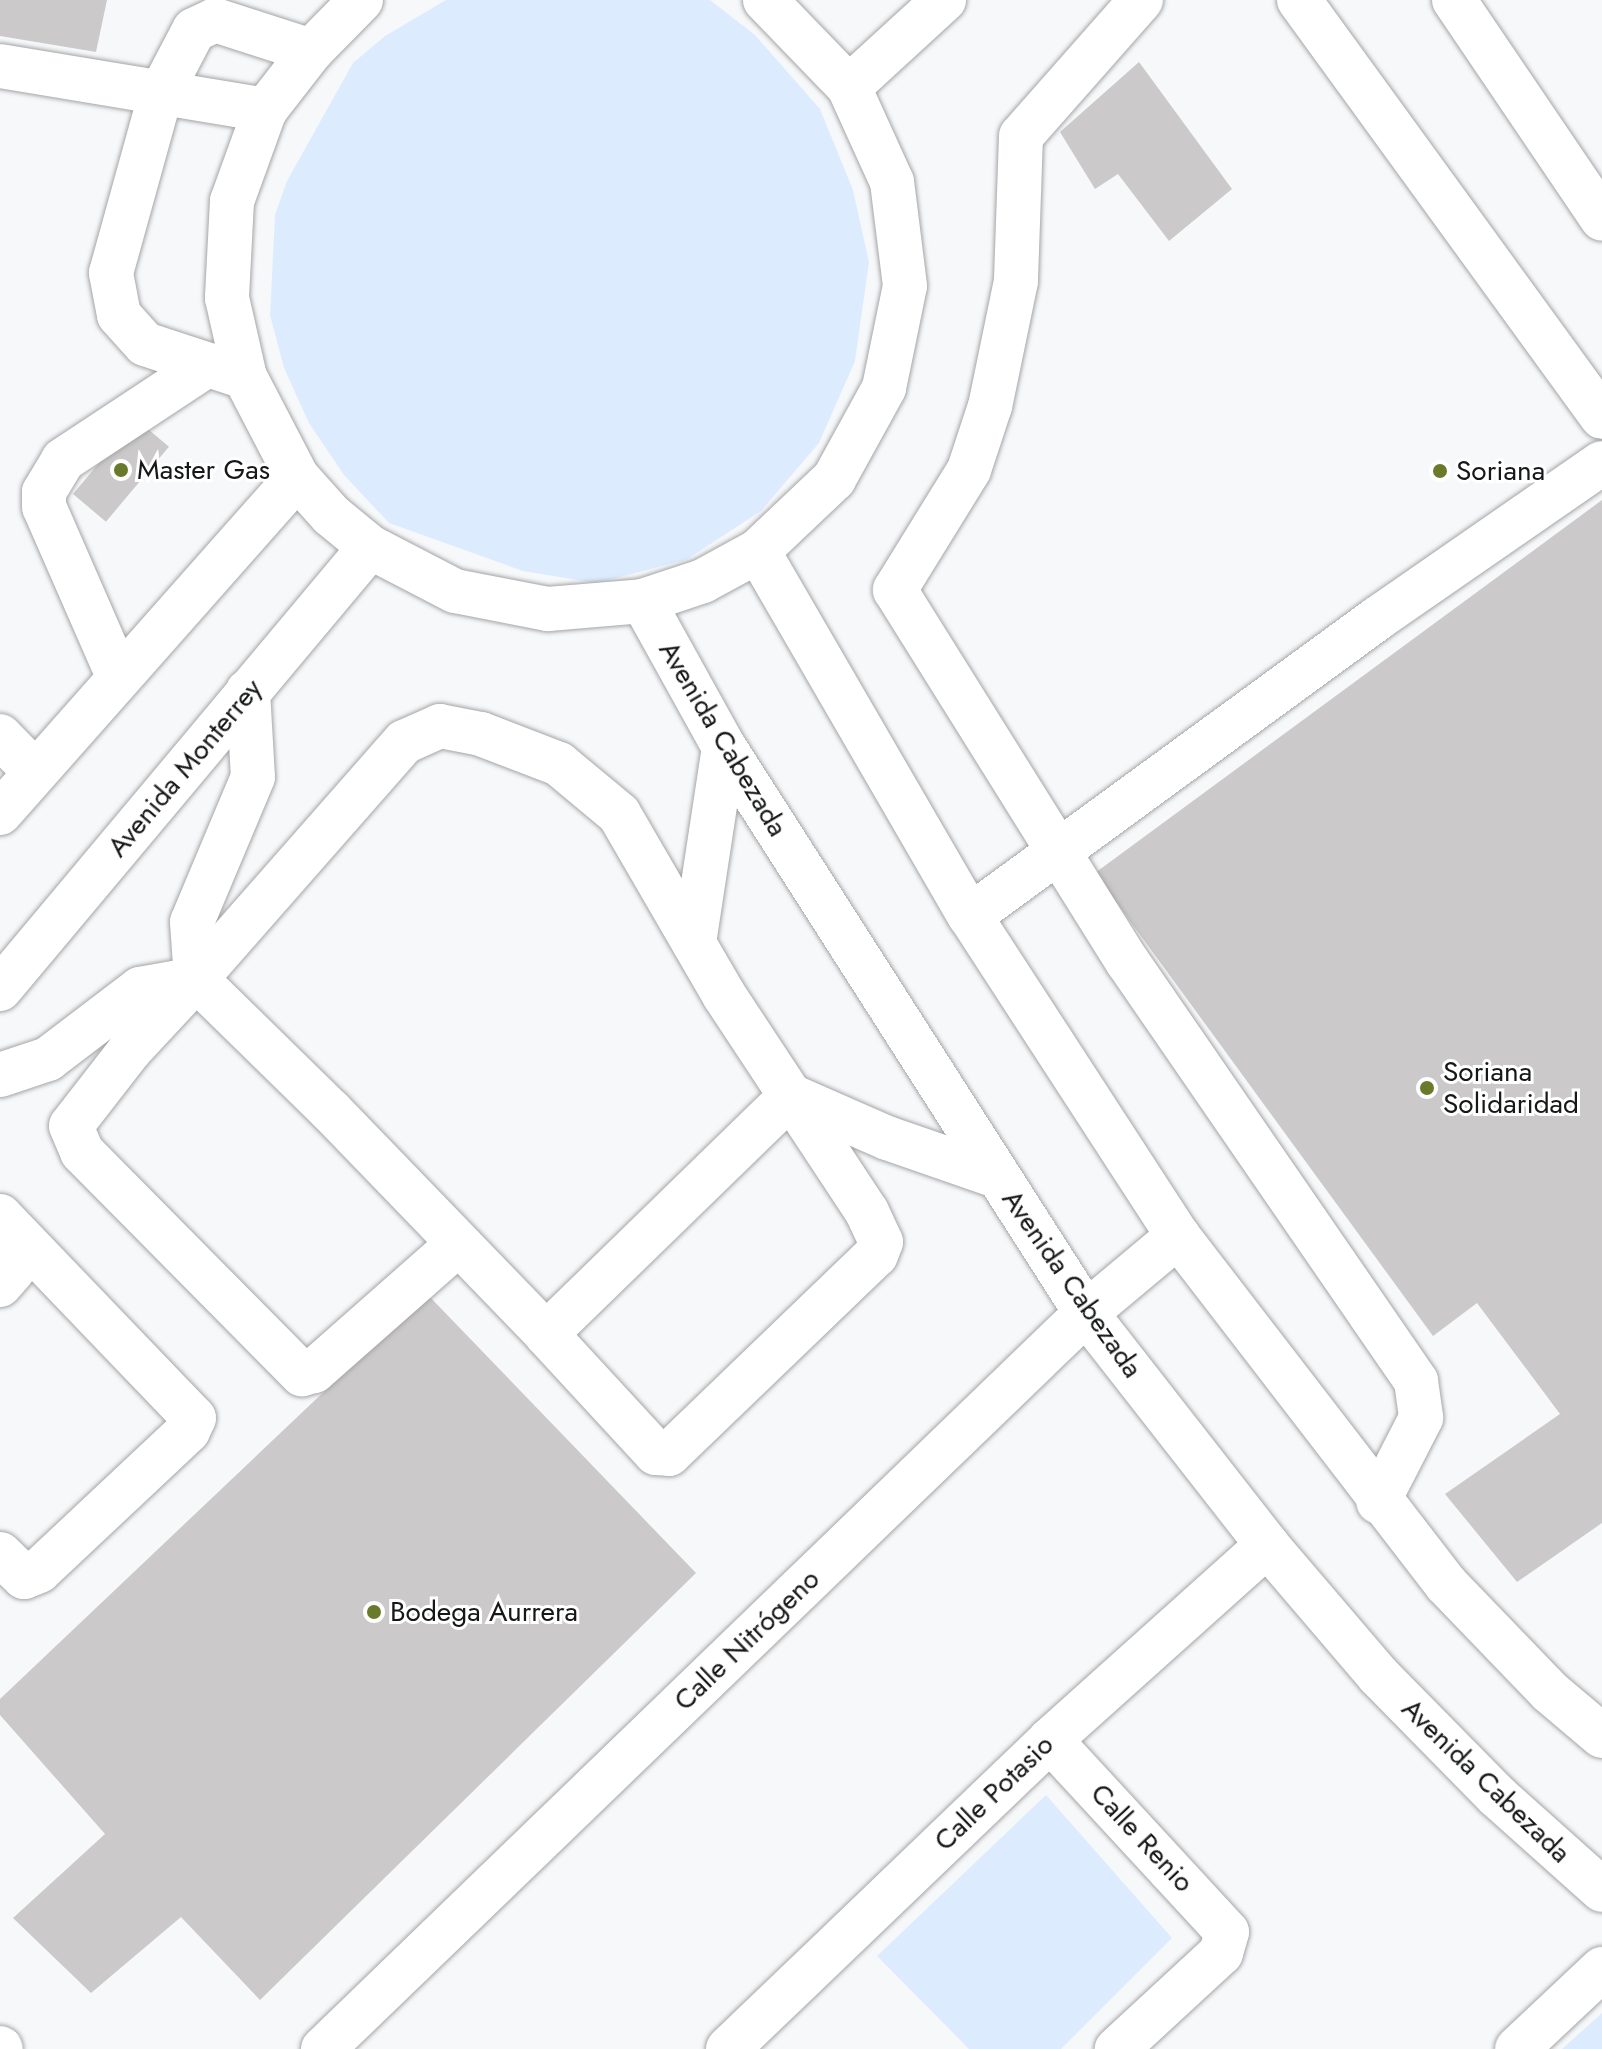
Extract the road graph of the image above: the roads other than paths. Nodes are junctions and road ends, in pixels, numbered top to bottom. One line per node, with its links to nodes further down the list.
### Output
1 (944, 0): 8 (main road)
2 (1141, 0): 25 (main road)
3 (1299, 0): 13 (main road)
4 (1454, 0): 11 (main road)
5 (774, 2): 8 (main road)
6 (337, 18): 9 (main road); 10 (main road)
7 (0, 66): 9 (main road)
8 (849, 87): 17 (main road)
9 (161, 93): 10 (main road); 12 (main road)
10 (265, 110): 12 (main road)
11 (1602, 219)
12 (226, 371): 15 (main road); 19 (main road)
13 (1602, 417)
14 (1602, 463): 25 (main road)
15 (297, 477): 16 (main road); 19 (main road)
16 (370, 547): 18 (main road); 20 (main road, Avenida Monterrey)
17 (758, 551): 18 (main road); 26 (main road)
18 (643, 601): 22 (main road, Avenida Cabezada)
19 (118, 676): 23 (main road)
20 (248, 691): 28 (main road); 29 (main road, Avenida Monterrey)
21 (0, 736): 23 (main road)
22 (724, 747): 27 (main road); 32 (main road, Avenida Cabezada)
23 (34, 771): 24 (main road)
24 (0, 813)
25 (1058, 853): 26 (main road); 40 (main road)
26 (970, 916): 34 (main road)
27 (694, 943): 28 (main road); 31 (main road)
28 (196, 979): 30 (main road); 35 (main road); 35 (main road)
29 (0, 989)
30 (0, 1075)
31 (791, 1096): 32 (main road); 39 (main road); 39 (main road)
32 (997, 1176): 38 (main road, Avenida Cabezada)
33 (0, 1216): 42 (main road)
34 (1178, 1236): 38 (main road, Calle Nitrógeno); 40 (main road)
35 (458, 1244): 39 (main road)
36 (0, 1253): 37 (main road)
37 (0, 1285)
38 (1086, 1313): 41 (main road, Avenida Cabezada); 47 (main road, Calle Nitrógeno)
39 (546, 1334)
40 (1378, 1502): 43 (main road)
41 (1267, 1545): 44 (main road, Calle Potasio); 45 (main road, Avenida Cabezada)
42 (0, 1554)
43 (1602, 1736)
44 (1050, 1740): 48 (main road, Calle Potasio); 49 (main road, Calle Renio)
45 (1602, 1890)
46 (1602, 1969): 50 (main road)
47 (323, 2049)
48 (728, 2049)
49 (1117, 2049)
50 (1517, 2049)

